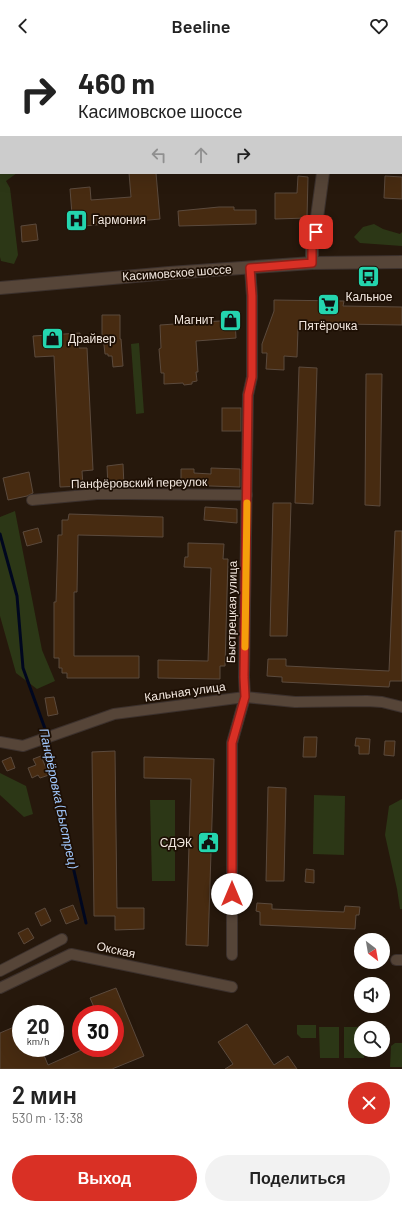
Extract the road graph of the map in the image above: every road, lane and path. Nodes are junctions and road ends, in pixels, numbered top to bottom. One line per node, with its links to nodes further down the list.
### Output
1 (322, 174): 3 (main road)
2 (402, 262): 3 (main road, Касимовское шоссе)
3 (312, 263): 4 (main road, Касимовское шоссе)
4 (250, 268): 5 (main road, Касимовское шоссе); 6 (street, Быстрецкая улица)
5 (0, 288)
6 (247, 495): 7 (street, Панфёровский переулок); 8 (street, Быстрецкая улица)
7 (32, 500)
8 (245, 697): 9 (street, Кальная улица); 10 (street, Кальная улица); 12 (street, Быстрецкая улица)
9 (402, 707)
10 (0, 742)
11 (62, 939): 13 (street)
12 (232, 955)
13 (0, 971)
14 (232, 987): 15 (street, Окская)
15 (0, 988)

